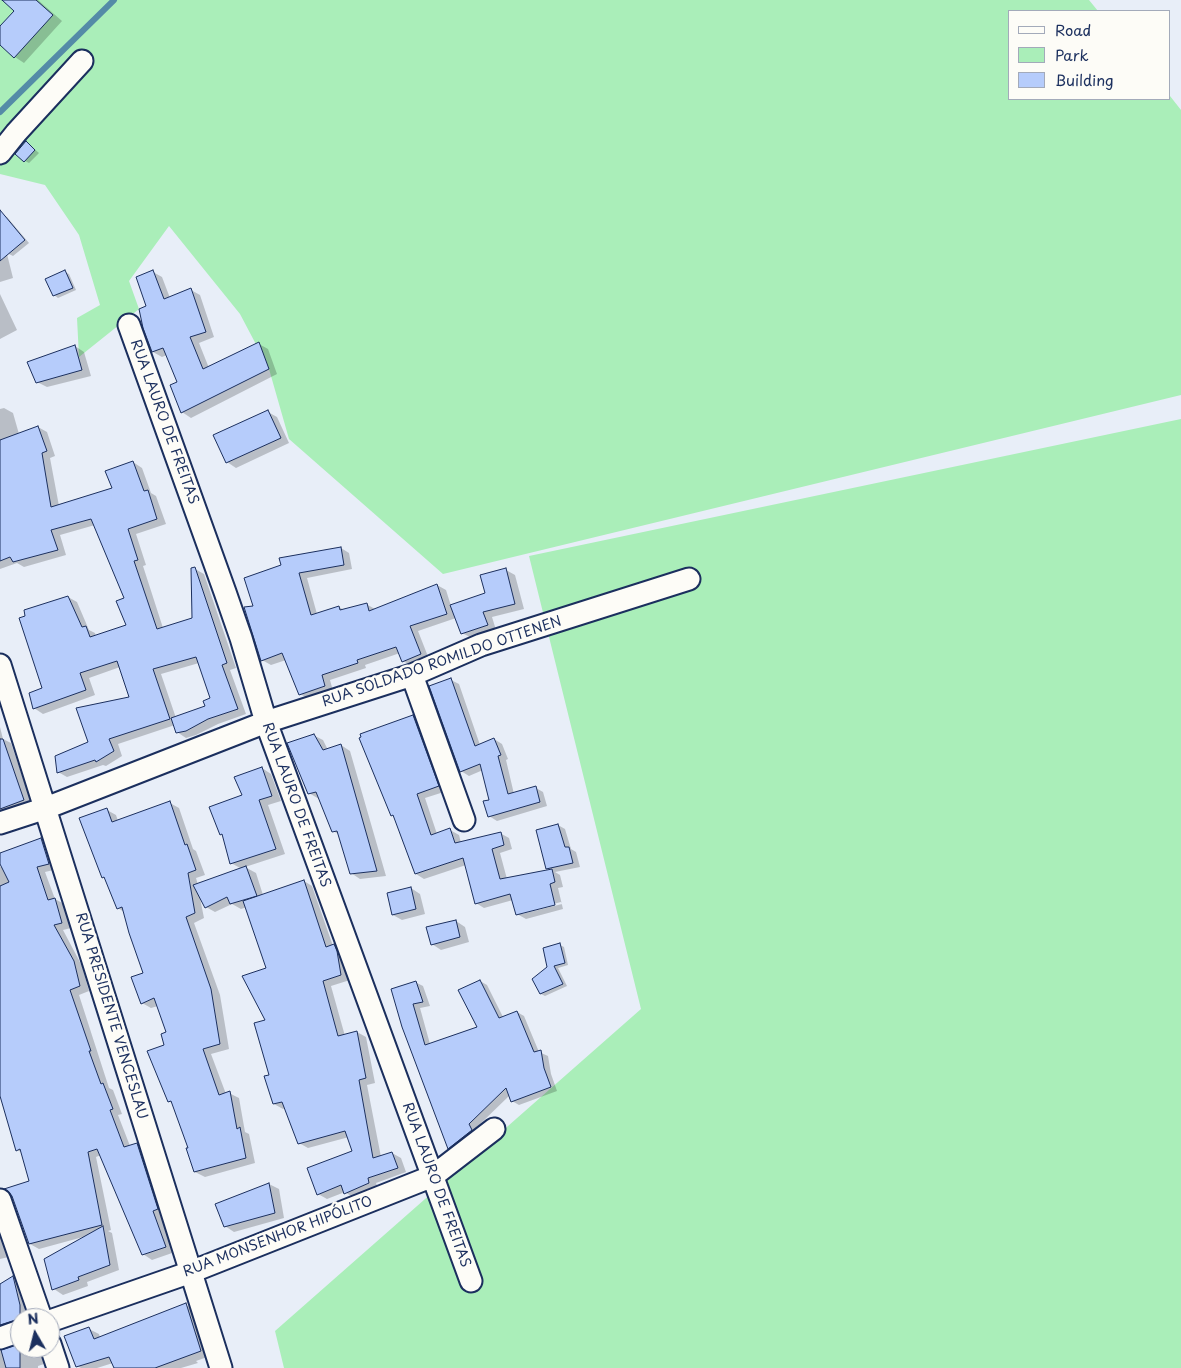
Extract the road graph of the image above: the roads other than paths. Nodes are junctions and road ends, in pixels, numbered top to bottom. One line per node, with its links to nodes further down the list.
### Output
1 (82, 61): 2 (street)
2 (0, 153)
3 (129, 325): 7 (street, RUA LAURO DE FREITAS)
4 (689, 579): 6 (street, RUA SOLDADO ROMILDO OTTENEN)
5 (0, 665): 8 (street, RUA PRESIDENTE VENCESLAU)
6 (412, 675): 7 (street, RUA SOLDADO ROMILDO OTTENEN); 9 (street)
7 (266, 722): 8 (street, RUA SOLDADO ROMILDO OTTENEN); 12 (street, RUA LAURO DE FREITAS)
8 (46, 808): 10 (street, RUA SOLDADO ROMILDO OTTENEN); 14 (street, RUA PRESIDENTE VENCESLAU)
9 (464, 820)
10 (0, 823)
11 (494, 1129): 12 (street, RUA MONSENHOR HIPÓLITO)
12 (433, 1176): 14 (street, RUA MONSENHOR HIPÓLITO); 15 (street, RUA LAURO DE FREITAS)
13 (0, 1200): 16 (street)
14 (191, 1272): 17 (street, RUA MONSENHOR HIPÓLITO); 18 (street, RUA PRESIDENTE VENCESLAU)
15 (471, 1281)
16 (38, 1308)
17 (60, 1318)
18 (221, 1368)

